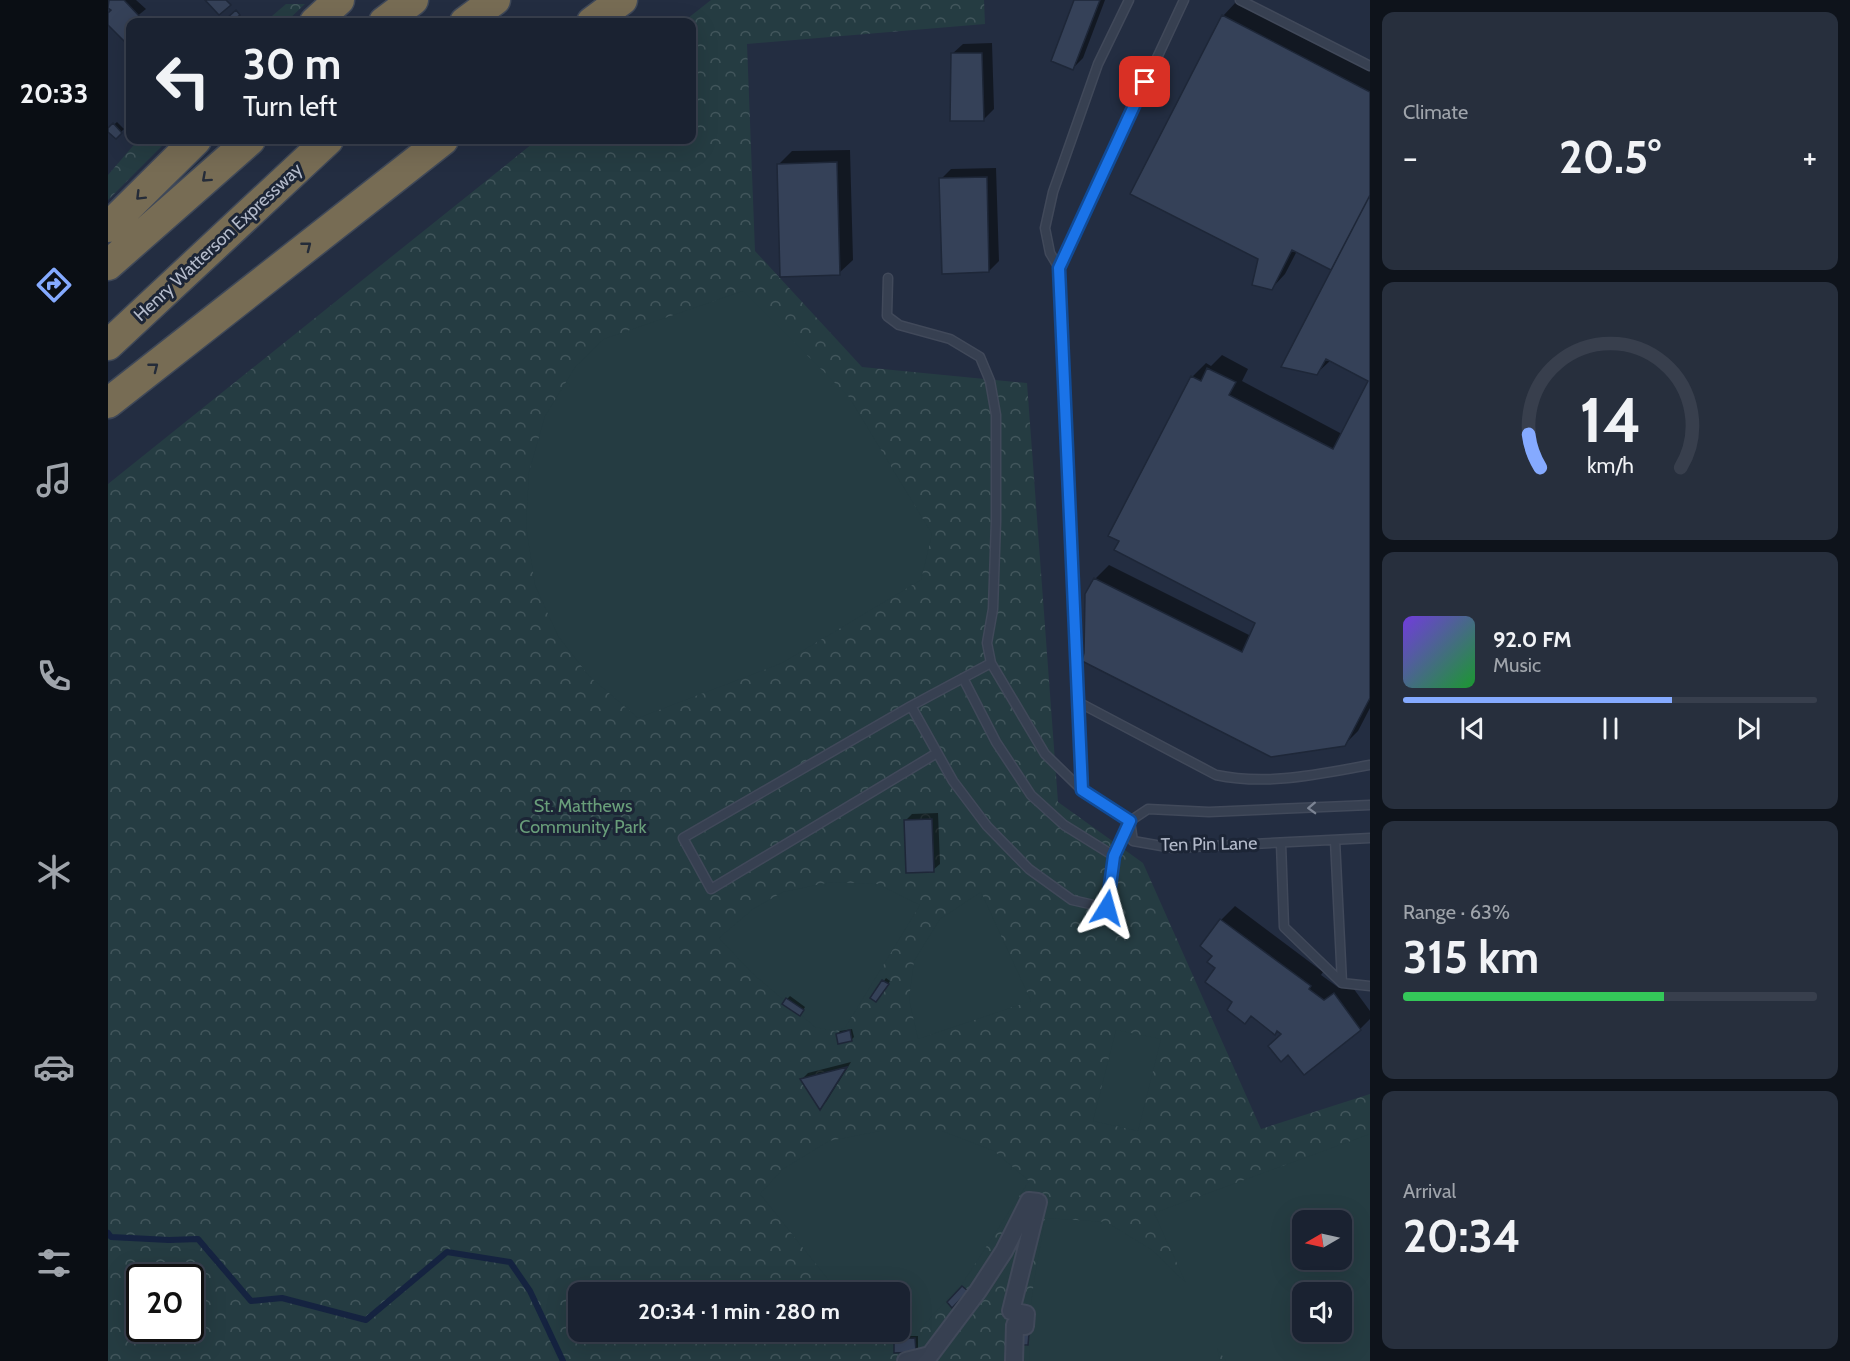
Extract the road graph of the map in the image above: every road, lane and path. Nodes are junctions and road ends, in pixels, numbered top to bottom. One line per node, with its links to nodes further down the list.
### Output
1 (339, 0): 8 (highway)
2 (412, 0): 9 (highway)
3 (495, 0): 10 (highway)
4 (622, 0): 11 (highway)
5 (1129, 0): 19 (lane)
6 (1184, 0): 19 (lane)
7 (1239, 0): 12 (lane)
8 (319, 18)
9 (389, 18)
10 (470, 18)
11 (597, 18)
12 (1370, 66)
13 (191, 144): 17 (highway, one-way to 17)
14 (245, 144): 18 (highway, one-way to 18)
15 (324, 144): 21 (highway, Henry Watterson Expressway)
16 (438, 144): 22 (highway, one-way to 16)
17 (108, 227)
18 (108, 265)
19 (1059, 268): 25 (lane)
20 (888, 278): 23 (lane)
21 (108, 345)
22 (108, 403)
23 (991, 663): 24 (lane); 29 (lane)
24 (963, 678): 26 (lane); 35 (lane)
25 (1078, 702): 28 (lane); 29 (lane)
26 (911, 706): 27 (lane); 27 (lane)
27 (937, 753): 35 (lane)
28 (1370, 765)
29 (1082, 790): 31 (lane)
30 (1370, 805): 31 (lane, Ten Pin Lane, one-way to 31)
31 (1130, 821): 34 (lane, Ten Pin Lane); 35 (lane)
32 (1370, 838): 33 (lane, Ten Pin Lane)
33 (1335, 840): 34 (lane, Ten Pin Lane); 36 (lane)
34 (1281, 843): 36 (lane)
35 (1114, 856)
36 (1342, 984): 37 (lane)
37 (1370, 986)
38 (906, 1361): 39 (street)
39 (1014, 1361)

